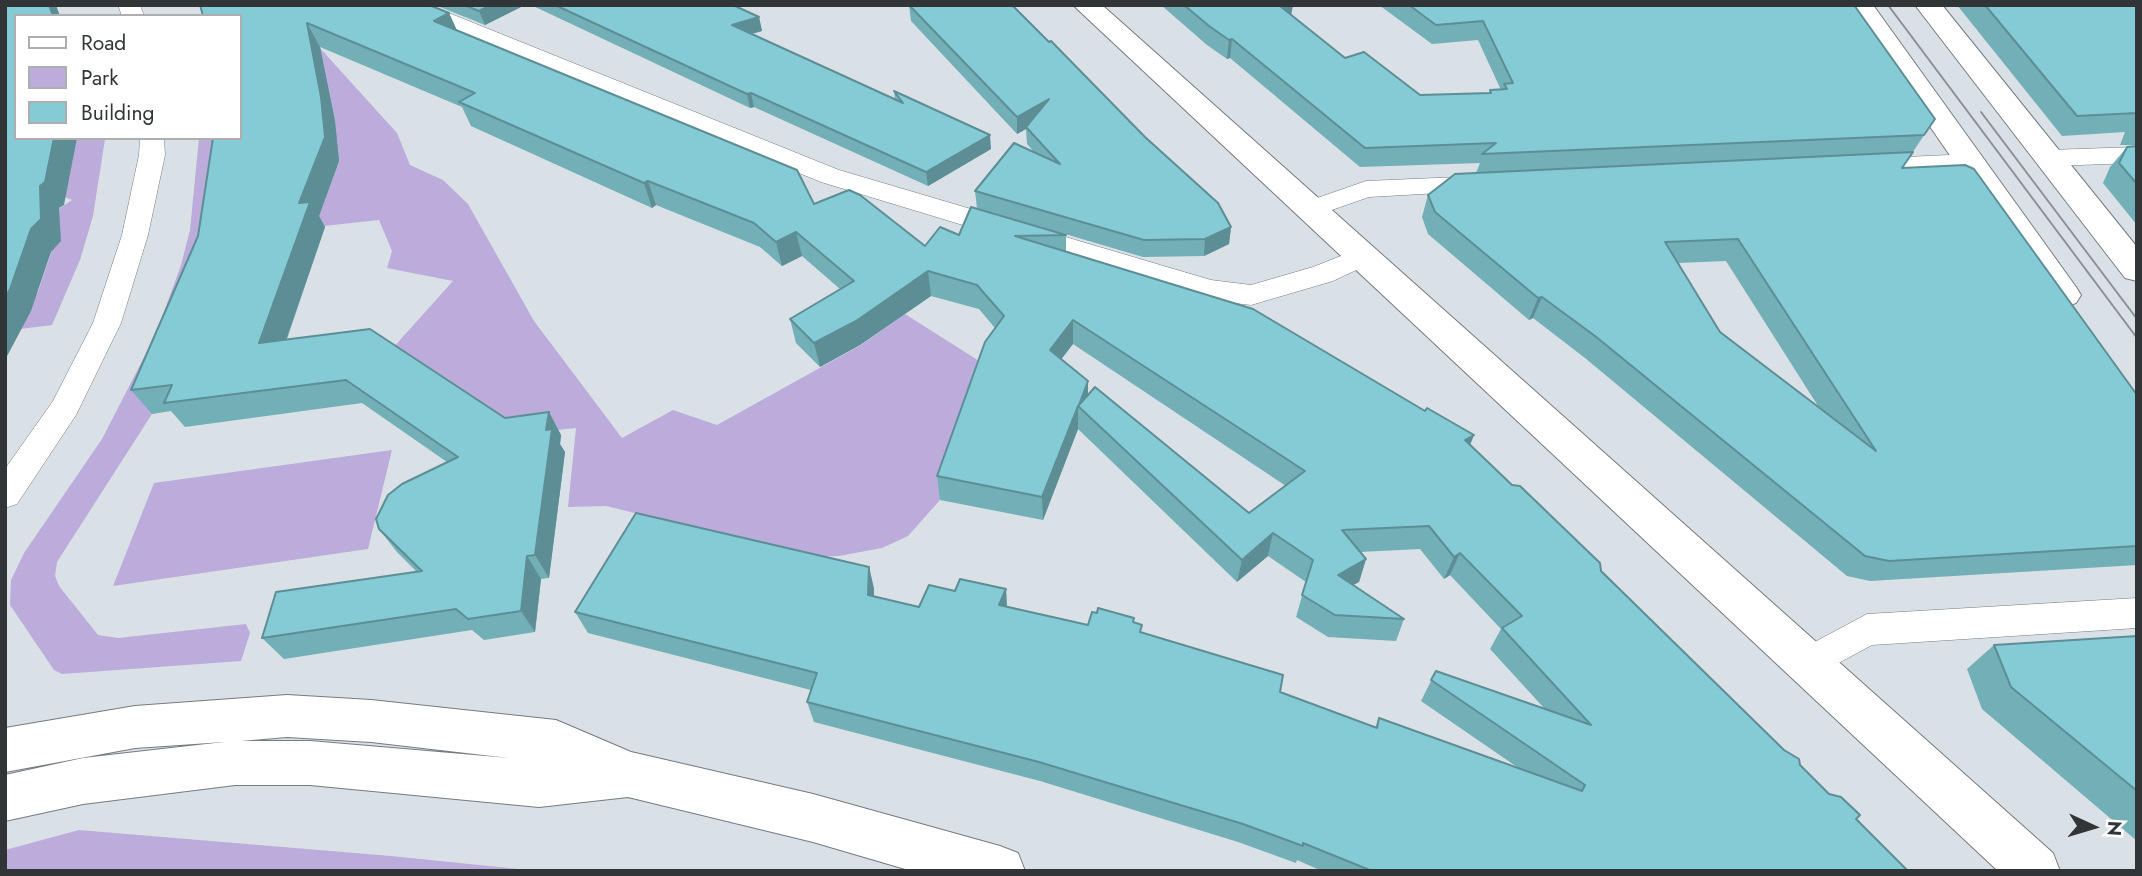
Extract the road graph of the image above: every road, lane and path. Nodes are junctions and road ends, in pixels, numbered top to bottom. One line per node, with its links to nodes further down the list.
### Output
1 (409, 5): 12 (street)
2 (1086, 5): 11 (main road)
3 (1859, 5): 8 (main road)
4 (1928, 5): 7 (main road)
5 (152, 140): 15 (street)
6 (2137, 155): 7 (street)
7 (2049, 158): 13 (main road)
8 (1970, 162): 9 (street); 14 (main road)
9 (1836, 168)
10 (1504, 183): 11 (street)
11 (1309, 210): 12 (main road)
12 (1361, 257): 17 (main road)
13 (2137, 270)
14 (2083, 321)
15 (5, 495)
16 (2137, 613): 17 (street)
17 (1809, 663): 22 (main road)
18 (5, 750): 19 (main road)
19 (628, 774): 20 (main road); 21 (main road)
20 (5, 798)
21 (1000, 871)
22 (2035, 871)

